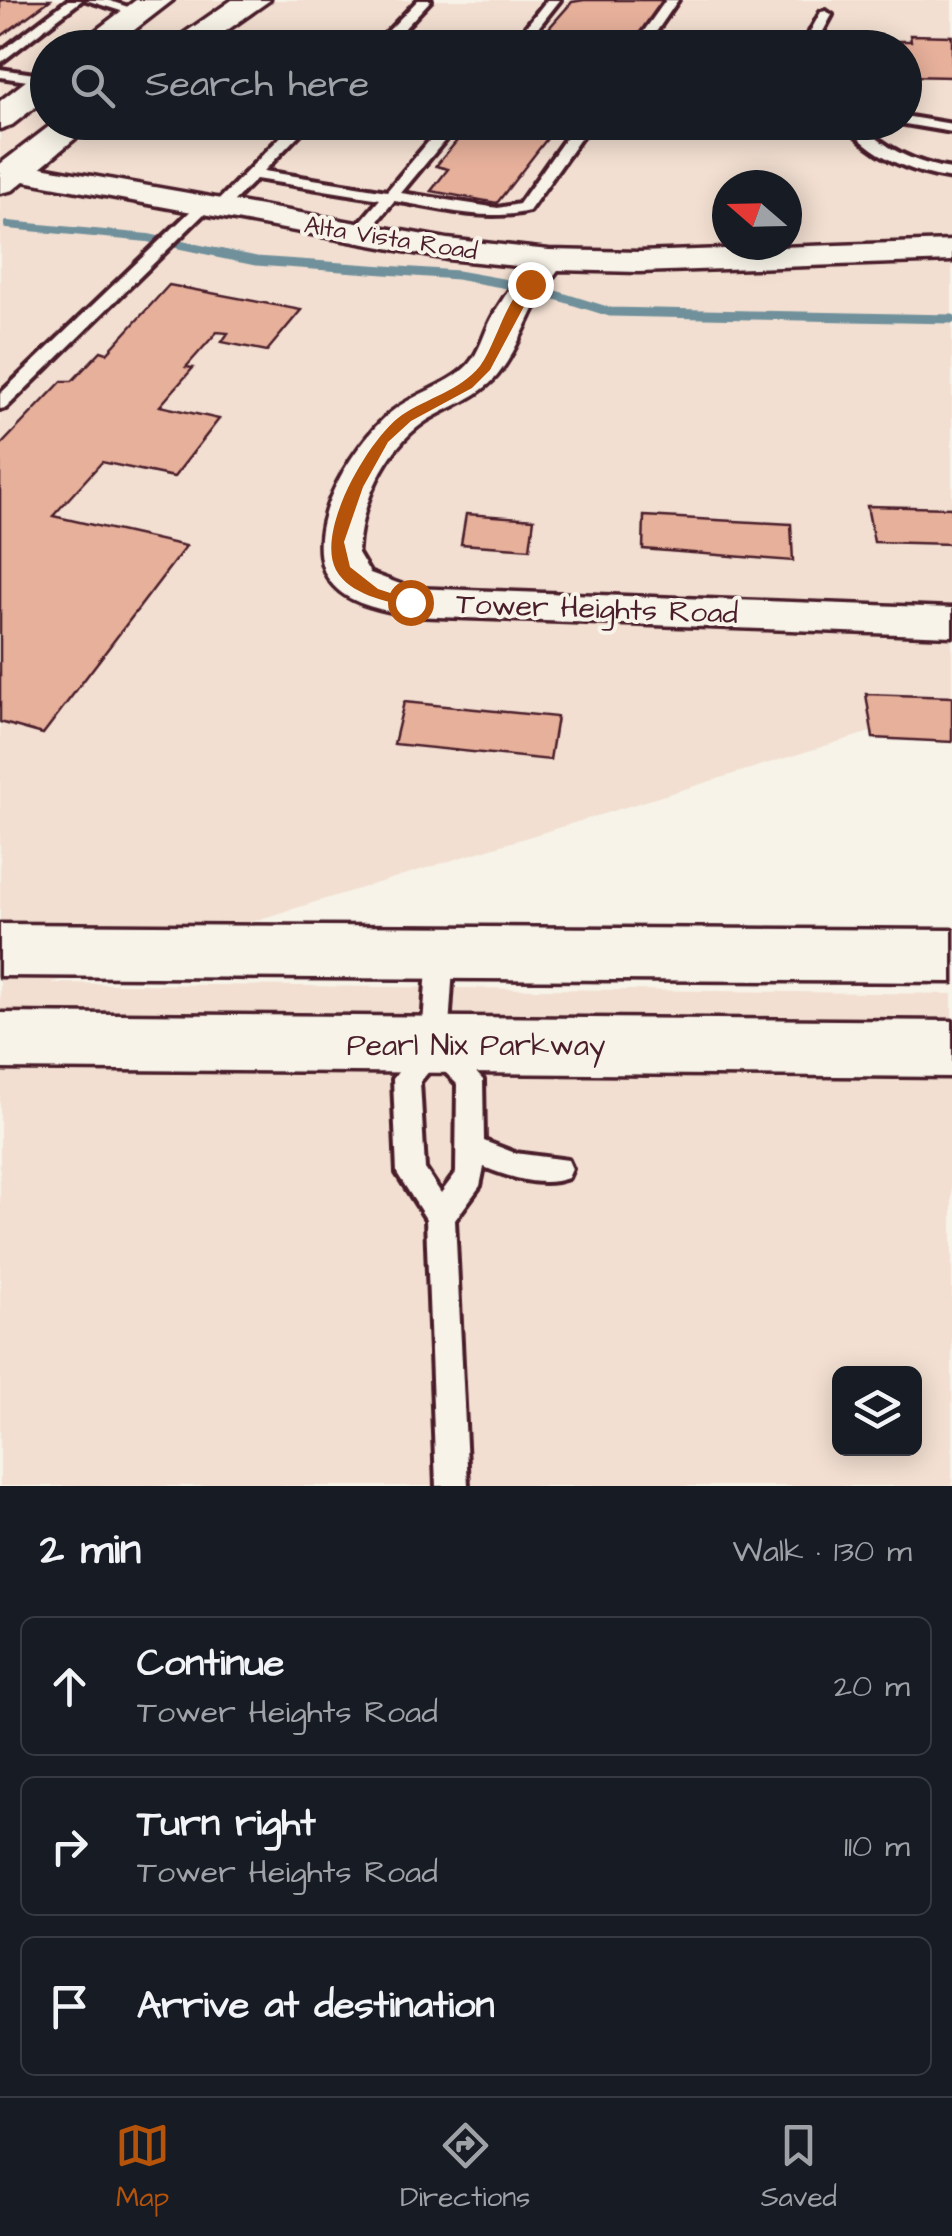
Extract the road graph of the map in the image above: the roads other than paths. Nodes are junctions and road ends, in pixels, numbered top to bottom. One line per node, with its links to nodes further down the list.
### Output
1 (76, 0): 9 (lane)
2 (92, 0): 7 (lane)
3 (254, 0): 11 (main road)
4 (425, 0): 12 (lane)
5 (554, 0): 13 (lane)
6 (672, 0): 14 (lane)
7 (147, 6): 10 (main road)
8 (826, 16): 15 (lane)
9 (37, 30)
10 (114, 30)
11 (208, 30)
12 (396, 30)
13 (530, 30)
14 (651, 30)
15 (818, 30)
16 (30, 36): 17 (lane)
17 (0, 59)
18 (0, 73): 19 (lane)
19 (30, 77)
20 (30, 92): 21 (main road)
21 (5, 109)
22 (922, 123): 23 (lane)
23 (952, 128)
24 (54, 140): 31 (main road)
25 (286, 140): 29 (lane)
26 (438, 140): 32 (lane)
27 (572, 140): 32 (lane)
28 (866, 140): 30 (lane)
29 (253, 174): 32 (lane); 33 (lane)
30 (952, 174)
31 (6, 177): 33 (street, Alta Vista Road)
32 (390, 196): 34 (lane)
33 (212, 207): 34 (street, Alta Vista Road); 37 (lane)
34 (358, 233): 36 (street, Alta Vista Road)
35 (952, 250): 36 (street, Alta Vista Road)
36 (549, 260): 38 (street, Tower Heights Road)
37 (0, 404)
38 (952, 622)
39 (0, 950): 40 (main road)
40 (440, 953): 41 (main road); 43 (lane)
41 (952, 956)
42 (0, 1041): 43 (main road, Pearl Nix Parkway)
43 (435, 1044): 44 (main road, Pearl Nix Parkway); 45 (lane); 47 (lane)
44 (952, 1049)
45 (470, 1148): 46 (lane); 47 (lane)
46 (558, 1168)
47 (440, 1216): 48 (lane)
48 (452, 1486)

